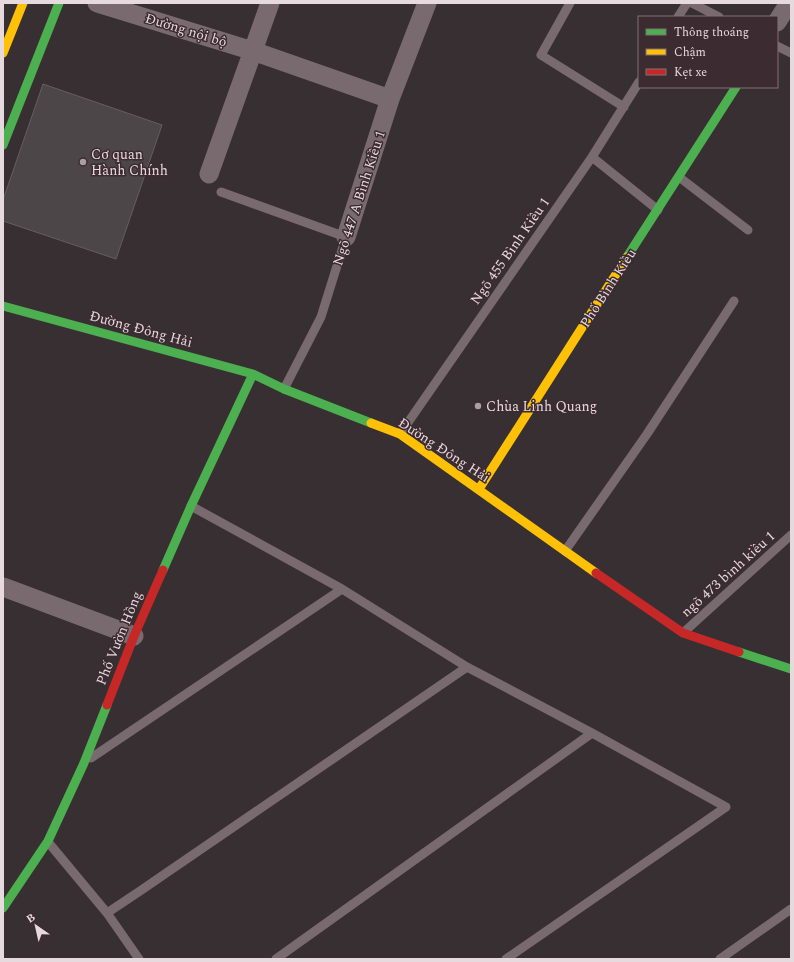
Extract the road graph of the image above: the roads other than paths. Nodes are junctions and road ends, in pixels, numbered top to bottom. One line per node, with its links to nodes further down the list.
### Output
1 (23, 3): 15 (main road)
2 (59, 3): 21 (main road)
3 (97, 3): 14 (street, Đường nội bộ)
4 (270, 3): 14 (street)
5 (427, 3): 19 (street, Ngõ 447 A Bình Kiều 1)
6 (570, 3): 20 (lane)
7 (687, 3): 10 (lane)
8 (692, 3): 11 (lane)
9 (789, 3): 12 (street)
10 (679, 16)
11 (718, 16)
12 (778, 20)
13 (778, 47): 16 (lane)
14 (253, 51): 19 (street, Đường nội bộ); 23 (street)
15 (3, 53)
16 (791, 54)
17 (638, 84): 20 (lane, Ngõ 455 Bình Kiều 1)
18 (735, 88): 24 (main road, Phố Bình Kiều)
19 (390, 99): 28 (street, Ngõ 447 A Bình Kiều 1)
20 (624, 107): 22 (lane, Ngõ 455 Bình Kiều 1)
21 (3, 145)
22 (592, 157): 26 (lane); 33 (lane, Ngõ 455 Bình Kiều 1)
23 (209, 174)
24 (679, 177): 26 (main road, Phố Bình Kiều); 27 (lane)
25 (221, 192): 28 (lane)
26 (658, 210): 34 (main road, Phố Bình Kiều)
27 (748, 230)
28 (346, 237): 32 (lane, Ngõ 447 A Bình Kiều 1)
29 (734, 301): 37 (lane)
30 (3, 306): 31 (main road, Đường Đông Hải)
31 (253, 374): 32 (main road, Đường Đông Hải); 35 (main road, Phố Vườn Hồng)
32 (284, 389): 33 (main road, Đường Đông Hải)
33 (400, 434): 34 (main road, Đường Đông Hải)
34 (479, 489): 37 (main road, Đường Đông Hải)
35 (191, 506): 39 (lane); 41 (main road, Phố Vườn Hồng)
36 (791, 535): 40 (lane, ngõ 473 bình kiều 1)
37 (565, 552): 40 (main road, Đường Đông Hải)
38 (3, 587): 41 (street)
39 (342, 589): 42 (lane); 45 (lane)
40 (683, 633): 43 (main road, Đường Đông Hải)
41 (134, 636): 45 (main road, Phố Vườn Hồng)
42 (467, 667): 44 (lane); 49 (lane)
43 (791, 669)
44 (592, 733): 51 (lane); 52 (lane)
45 (84, 763): 46 (main road, Phố Vườn Hồng)
46 (48, 841): 47 (main road, Phố Vườn Hồng); 49 (lane)
47 (3, 908)
48 (791, 910): 53 (lane)
49 (107, 913): 50 (lane)
50 (139, 959)
51 (276, 959)
52 (506, 959)
53 (720, 959)

